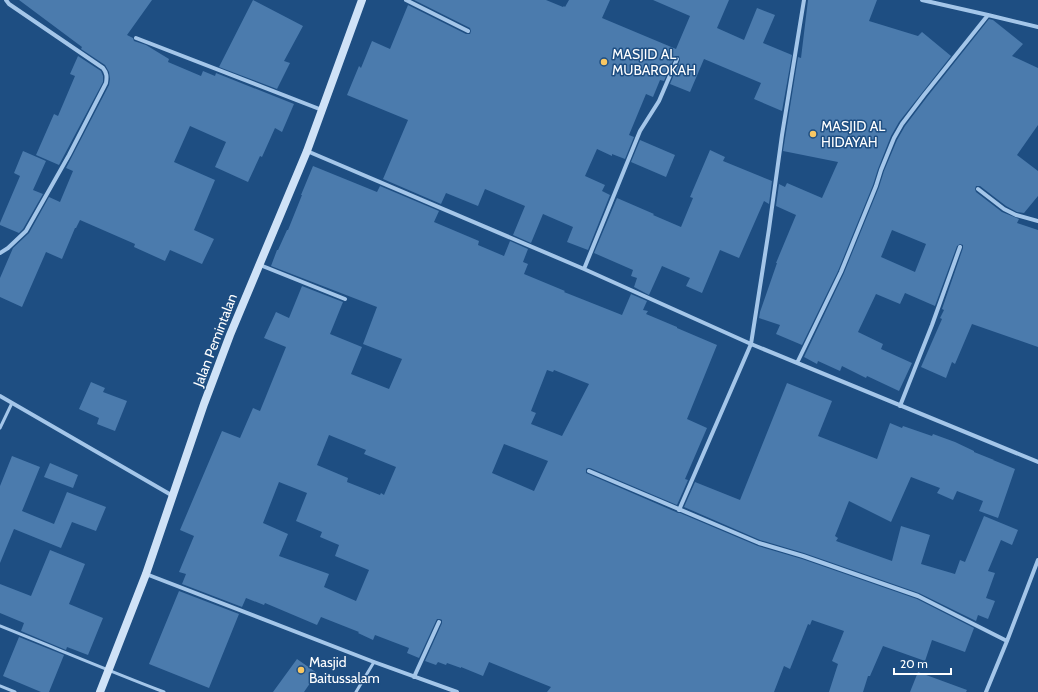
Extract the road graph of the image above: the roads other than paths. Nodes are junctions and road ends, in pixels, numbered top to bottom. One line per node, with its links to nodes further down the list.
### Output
1 (6, 0): 16 (street)
2 (362, 0): 11 (main road, Jalan Pemintalan)
3 (406, 0): 8 (street)
4 (804, 0): 20 (street)
5 (922, 0): 6 (street)
6 (988, 14): 7 (street); 21 (street)
7 (1038, 27)
8 (468, 31)
9 (136, 38): 11 (street)
10 (677, 59): 18 (street)
11 (322, 110): 12 (main road, Jalan Pemintalan)
12 (307, 151): 17 (main road, Jalan Pemintalan); 18 (street)
13 (978, 188): 14 (street)
14 (1038, 221)
15 (960, 247): 24 (street)
16 (0, 253)
17 (260, 265): 19 (street); 28 (main road, Jalan Pemintalan)
18 (584, 269): 20 (street)
19 (345, 299)
20 (751, 344): 21 (street); 29 (street)
21 (797, 363): 24 (street)
22 (0, 396): 23 (street)
23 (12, 403): 25 (lane); 28 (street)
24 (900, 406): 26 (street)
25 (0, 428)
26 (1038, 462)
27 (589, 471): 29 (street)
28 (173, 496): 31 (main road, Jalan Pemintalan)
29 (679, 510): 34 (street)
30 (1038, 560): 34 (street)
31 (146, 574): 35 (street); 36 (main road, Jalan Pemintalan)
32 (439, 622): 37 (street)
33 (0, 626): 36 (lane)
34 (1007, 641): 44 (street)
35 (374, 662): 37 (street); 42 (lane)
36 (109, 671): 40 (main road, Jalan Pemintalan); 41 (lane)
37 (414, 677): 43 (street)
38 (0, 686): 39 (lane)
39 (15, 692)
40 (100, 692)
41 (164, 692)
42 (356, 692)
43 (457, 692)
44 (986, 692)

